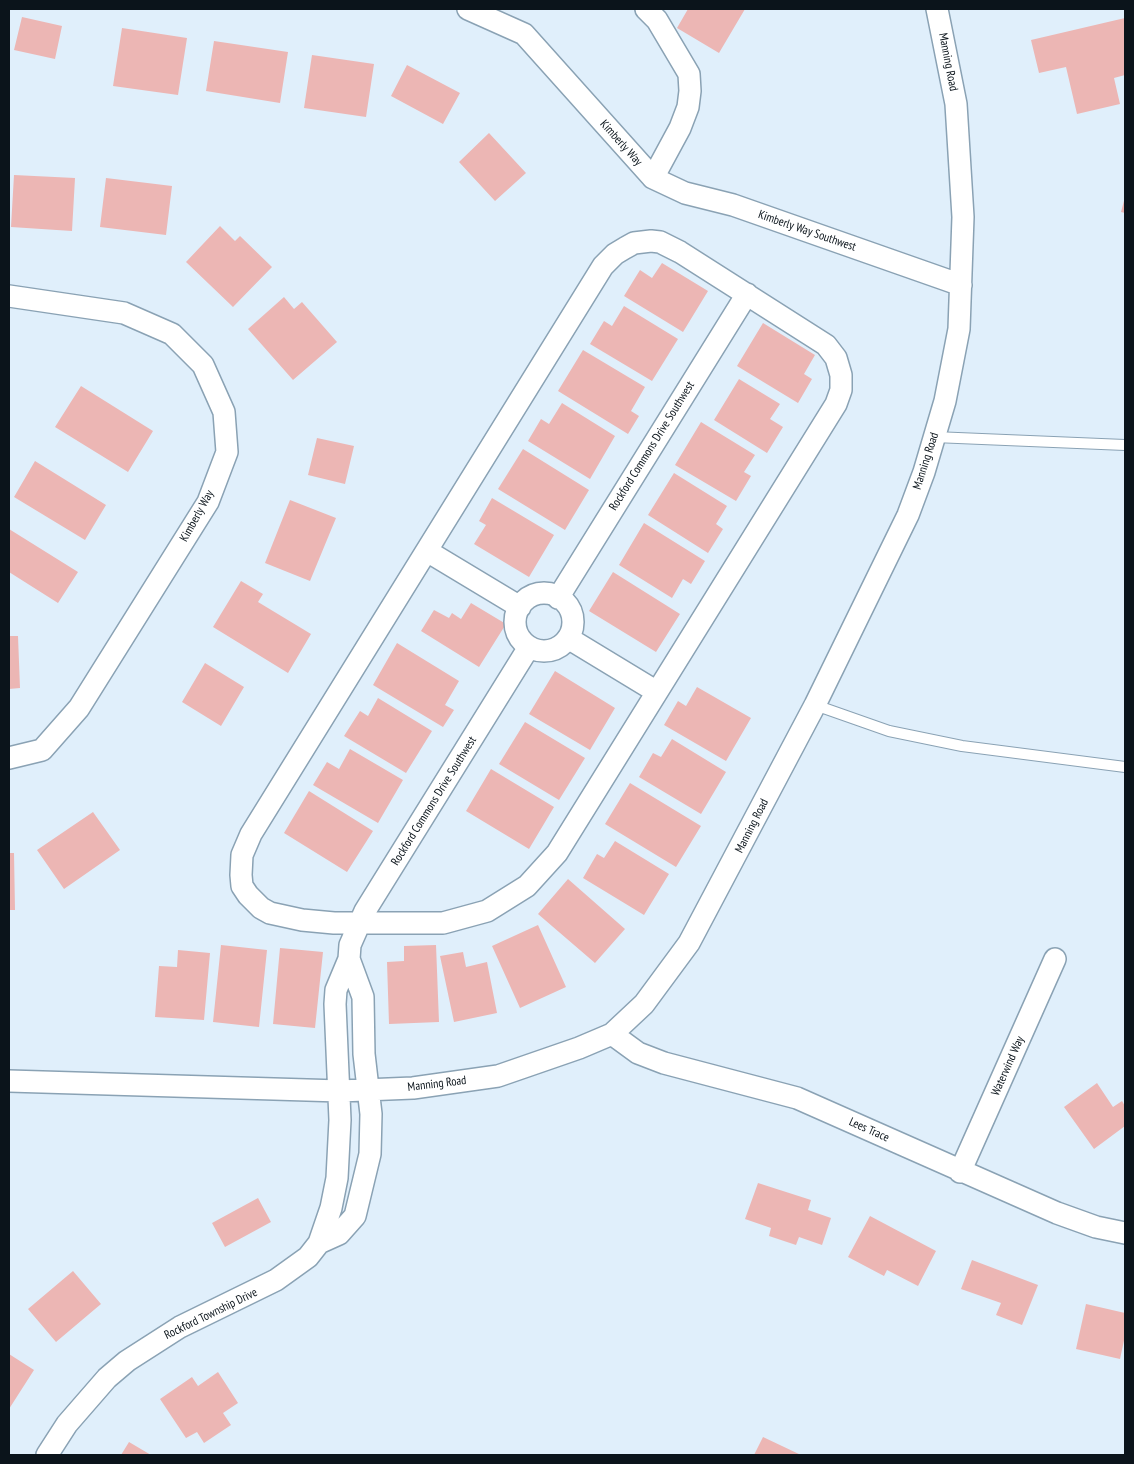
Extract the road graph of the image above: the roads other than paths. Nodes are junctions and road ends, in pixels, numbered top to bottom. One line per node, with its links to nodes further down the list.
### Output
1 (468, 9): 4 (street, Kimberly Way)
2 (646, 9): 4 (street, Kimberly Way)
3 (937, 9): 5 (street, Manning Road)
4 (652, 178): 5 (street, Kimberly Way Southwest)
5 (961, 285): 8 (street, Manning Road)
6 (747, 294): 10 (street); 11 (street, Rockford Commons Drive Southwest); 15 (street)
7 (9, 296): 17 (street, Kimberly Way)
8 (934, 437): 9 (lane); 16 (street, Manning Road)
9 (1125, 445)
10 (427, 550): 12 (street); 19 (street)
11 (558, 598): 12 (street); 13 (street)
12 (520, 607): 14 (street)
13 (568, 638): 14 (street); 15 (street)
14 (529, 648): 19 (street, Rockford Commons Drive Southwest)
15 (657, 692): 19 (street)
16 (815, 705): 18 (lane); 22 (street, Manning Road)
17 (9, 758)
18 (1125, 767)
19 (359, 922): 20 (street, Rockford Commons Drive Southwest)
20 (349, 959): 24 (street, Rockford Township Drive); 25 (street, Rockford Commons Drive Southwest)
21 (1055, 960): 26 (street, Waterwind Way)
22 (612, 1034): 24 (street, Manning Road); 26 (street, Lees Trace)
23 (9, 1081): 25 (street, Manning Road)
24 (366, 1090): 25 (street, Manning Road); 28 (street, Rockford Township Drive)
25 (340, 1091): 28 (street, Rockford Township Drive)
26 (960, 1172): 27 (street, Lees Trace)
27 (1125, 1234)
28 (319, 1243): 29 (street, Rockford Township Drive)
29 (46, 1455)

